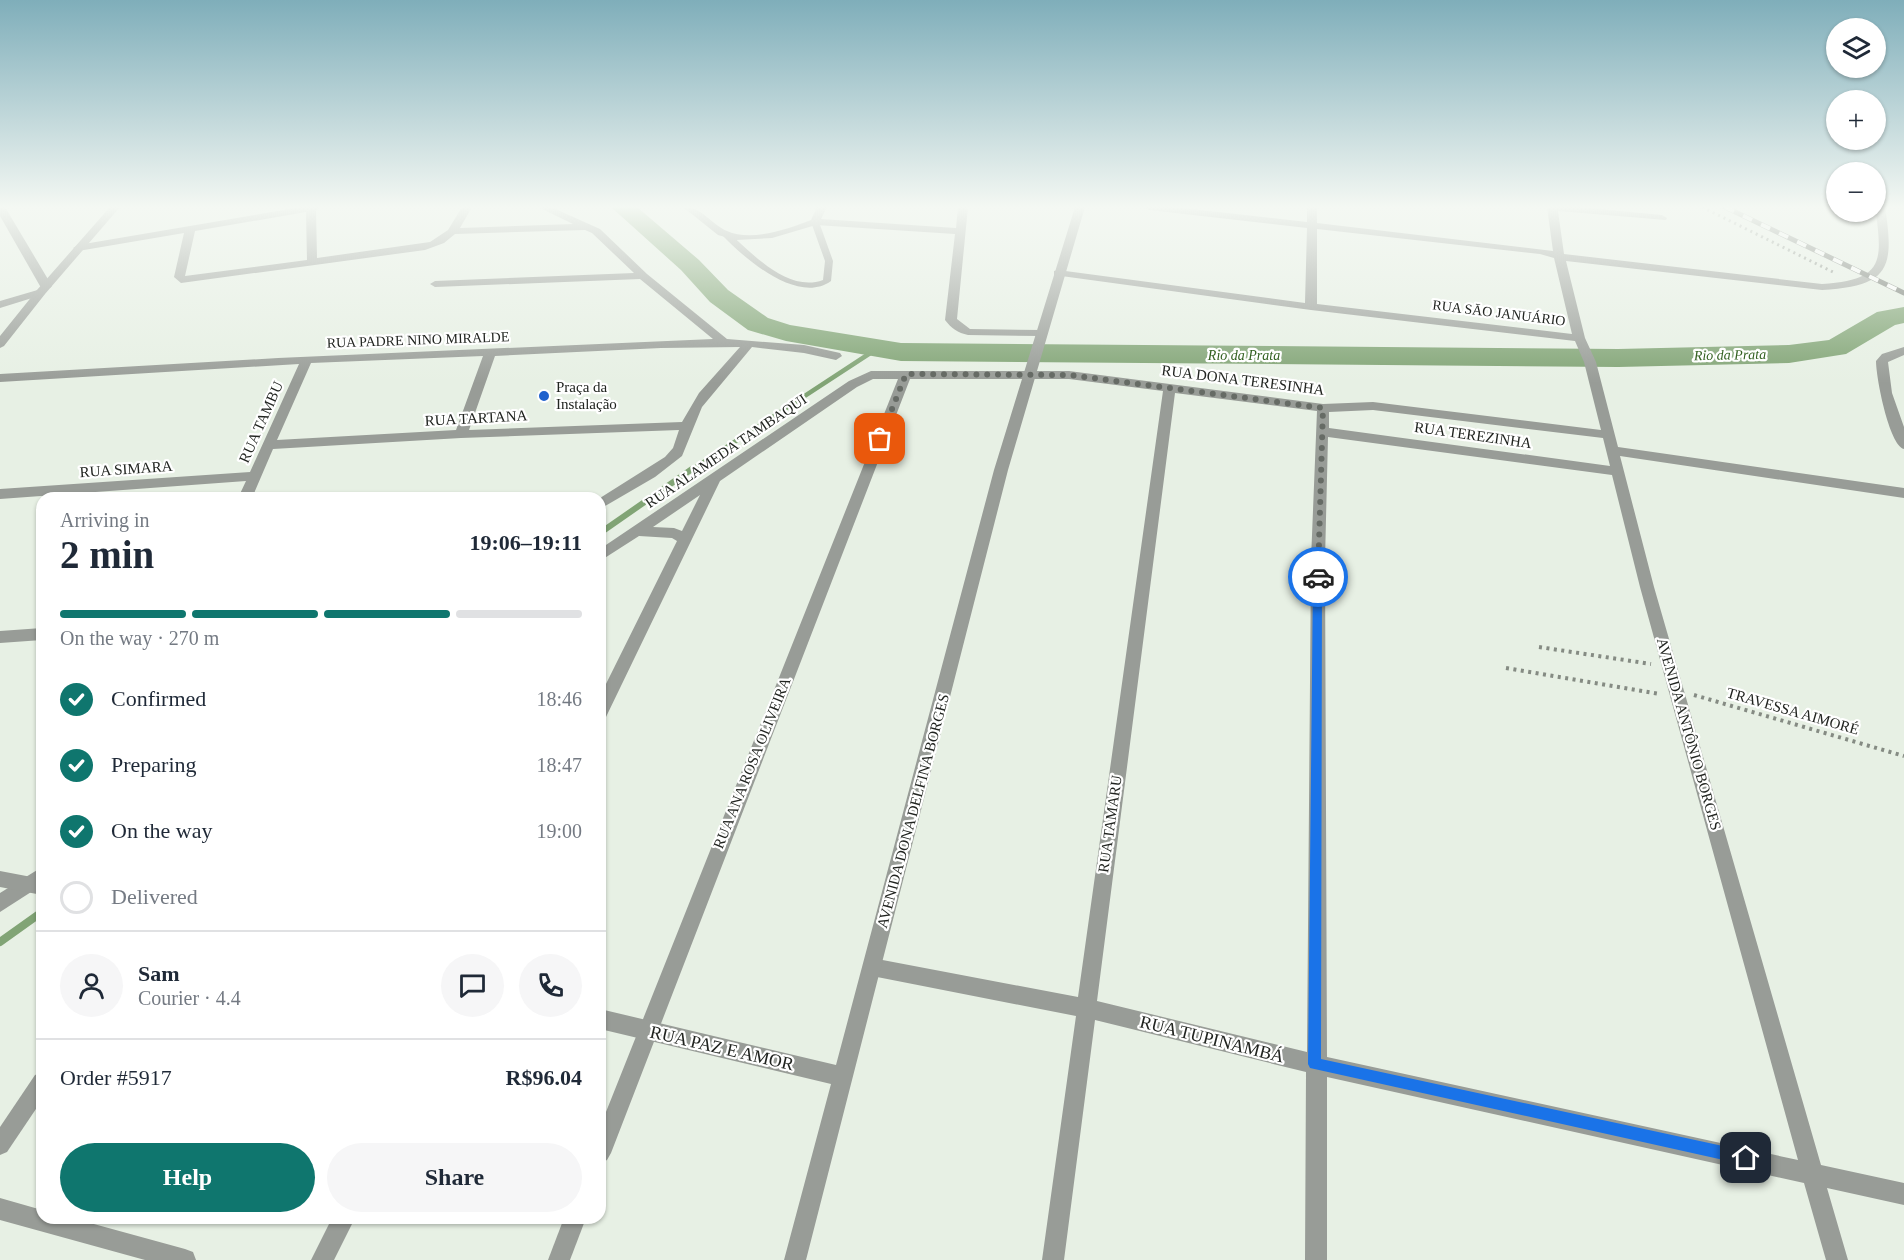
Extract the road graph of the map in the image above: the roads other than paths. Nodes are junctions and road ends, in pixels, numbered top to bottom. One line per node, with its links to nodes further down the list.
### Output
1 (31, 266): 17 (street)
2 (63, 266): 17 (street)
3 (182, 266): 4 (street)
4 (285, 266)
5 (633, 266): 15 (street)
6 (765, 266): 7 (lane)
7 (828, 266)
8 (956, 266): 20 (street)
9 (1060, 266): 14 (street, AVENIDA DONA DELFINA BORGES)
10 (1312, 266): 19 (street)
11 (1561, 266): 24 (street, AVENIDA ANTÔNIO BORGES)
12 (1628, 266): 13 (street)
13 (1881, 266)
14 (1058, 273): 19 (street, RUA SĀO JANUÁRIO); 20 (street, AVENIDA DONA DELFINA BORGES)
15 (643, 276): 16 (street); 21 (street)
16 (435, 284)
17 (43, 289): 18 (street); 22 (street)
18 (0, 305)
19 (1311, 307): 24 (street, RUA SĀO JANUÁRIO)
20 (1041, 338): 29 (street, AVENIDA DONA DELFINA BORGES)
21 (724, 343): 23 (street, RUA PADRE NINO MIRALDE); 26 (street, RUA PADRE NINO MIRALDE)
22 (0, 344)
23 (749, 344): 27 (street, RUA PADRE NINO MIRALDE); 35 (street)
24 (1584, 349): 38 (street, AVENIDA ANTÔNIO BORGES)
25 (1904, 351): 39 (street)
26 (490, 352): 28 (street, RUA PADRE NINO MIRALDE); 37 (street)
27 (836, 356)
28 (307, 360): 32 (street, RUA PADRE NINO MIRALDE); 40 (street, RUA TAMBU)
29 (1032, 369): 30 (street, RUA DONA TERESINHA); 33 (street, RUA DONA TERESINHA); 59 (street, AVENIDA DONA DELFINA BORGES)
30 (906, 374): 31 (street, RUA DONA TERESINHA); 62 (street, RUA ANA ROSA OLIVEIRA)
31 (872, 375): 42 (street, RUA ALAMEDA TAMBAQUI)
32 (0, 378)
33 (1169, 389): 34 (street, RUA DONA TERESINHA); 60 (street, RUA TAMARU)
34 (1323, 408): 36 (street); 38 (street, RUA DONA TERESINHA)
35 (685, 426): 37 (street, RUA TARTANA); 47 (street)
36 (1324, 432): 41 (street, RUA TEREZINHA); 63 (street)
37 (461, 434): 40 (street, RUA TARTANA)
38 (1610, 443): 41 (street, AVENIDA ANTÔNIO BORGES); 45 (street)
39 (1904, 445)
40 (269, 446): 43 (street, RUA TAMBU)
41 (1617, 471): 68 (street, AVENIDA ANTÔNIO BORGES)
42 (716, 475): 48 (street, RUA ALAMEDA TAMBAQUI); 49 (street)
43 (255, 476): 44 (street, RUA TAMBU); 46 (street, RUA SIMARA)
44 (248, 492)
45 (1904, 493)
46 (0, 494)
47 (606, 500)
48 (637, 531): 49 (street); 50 (street, RUA ALAMEDA TAMBAQUI)
49 (685, 539): 54 (street)
50 (606, 552)
51 (36, 634): 52 (street)
52 (4, 637): 53 (street)
53 (0, 651)
54 (606, 700)
55 (0, 879): 56 (street)
56 (36, 882)
57 (36, 883): 58 (street)
58 (0, 903)
59 (872, 967): 60 (street, RUA TUPINAMBÁ); 64 (street, AVENIDA DONA DELFINA BORGES)
60 (1086, 1008): 63 (street, RUA TUPINAMBÁ); 79 (street, RUA TAMARU)
61 (606, 1020): 62 (street, RUA PAZ E AMOR)
62 (647, 1031): 64 (street, RUA PAZ E AMOR); 66 (street, RUA ANA ROSA OLIVEIRA)
63 (1315, 1064): 68 (street, RUA TUPINAMBÁ); 80 (street)
64 (844, 1077): 78 (street, AVENIDA DONA DELFINA BORGES)
65 (36, 1091): 67 (street)
66 (606, 1137)
67 (0, 1145)
68 (1814, 1173): 69 (street, RUA TUPINAMBÁ); 81 (street, AVENIDA ANTÔNIO BORGES)
69 (1904, 1194)
70 (0, 1209): 71 (street)
71 (36, 1219)
72 (54, 1224): 75 (street)
73 (341, 1224): 76 (street)
74 (573, 1224): 77 (street)
75 (185, 1260)
76 (322, 1260)
77 (559, 1260)
78 (795, 1260)
79 (1053, 1260)
80 (1316, 1260)
81 (1837, 1260)

